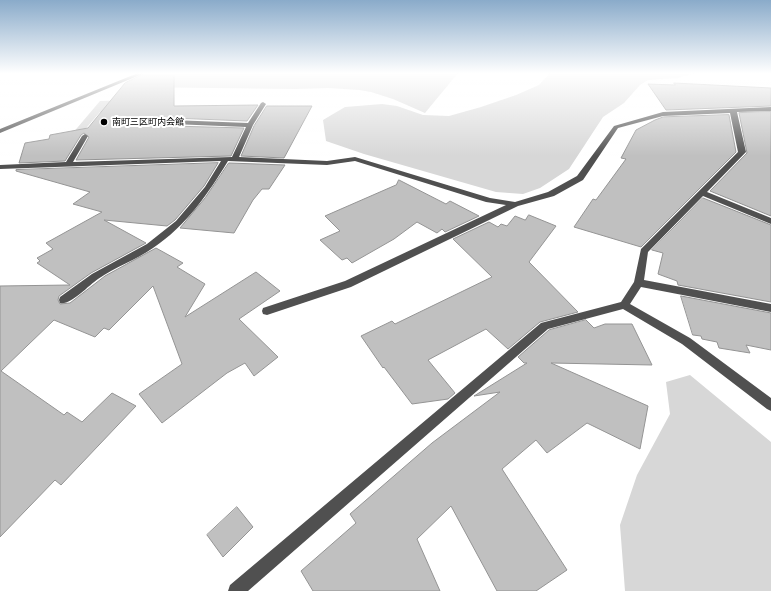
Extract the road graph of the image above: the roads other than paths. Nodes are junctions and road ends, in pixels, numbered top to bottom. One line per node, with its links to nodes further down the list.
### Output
1 (75, 101): 7 (street)
2 (263, 104): 6 (street)
3 (771, 109): 4 (street)
4 (733, 110): 12 (street); 13 (street)
5 (172, 122): 6 (street)
6 (250, 125): 9 (street)
7 (0, 131)
8 (86, 136): 10 (street)
9 (231, 159): 10 (street); 13 (street); 16 (street)
10 (68, 165): 11 (street)
11 (1, 168)
12 (704, 193): 14 (street); 15 (street)
13 (515, 204): 19 (street)
14 (771, 221)
15 (639, 283): 17 (street); 18 (street)
16 (64, 300)
17 (624, 305): 20 (street); 21 (street)
18 (771, 308)
19 (267, 311)
20 (771, 405)
21 (236, 591)

